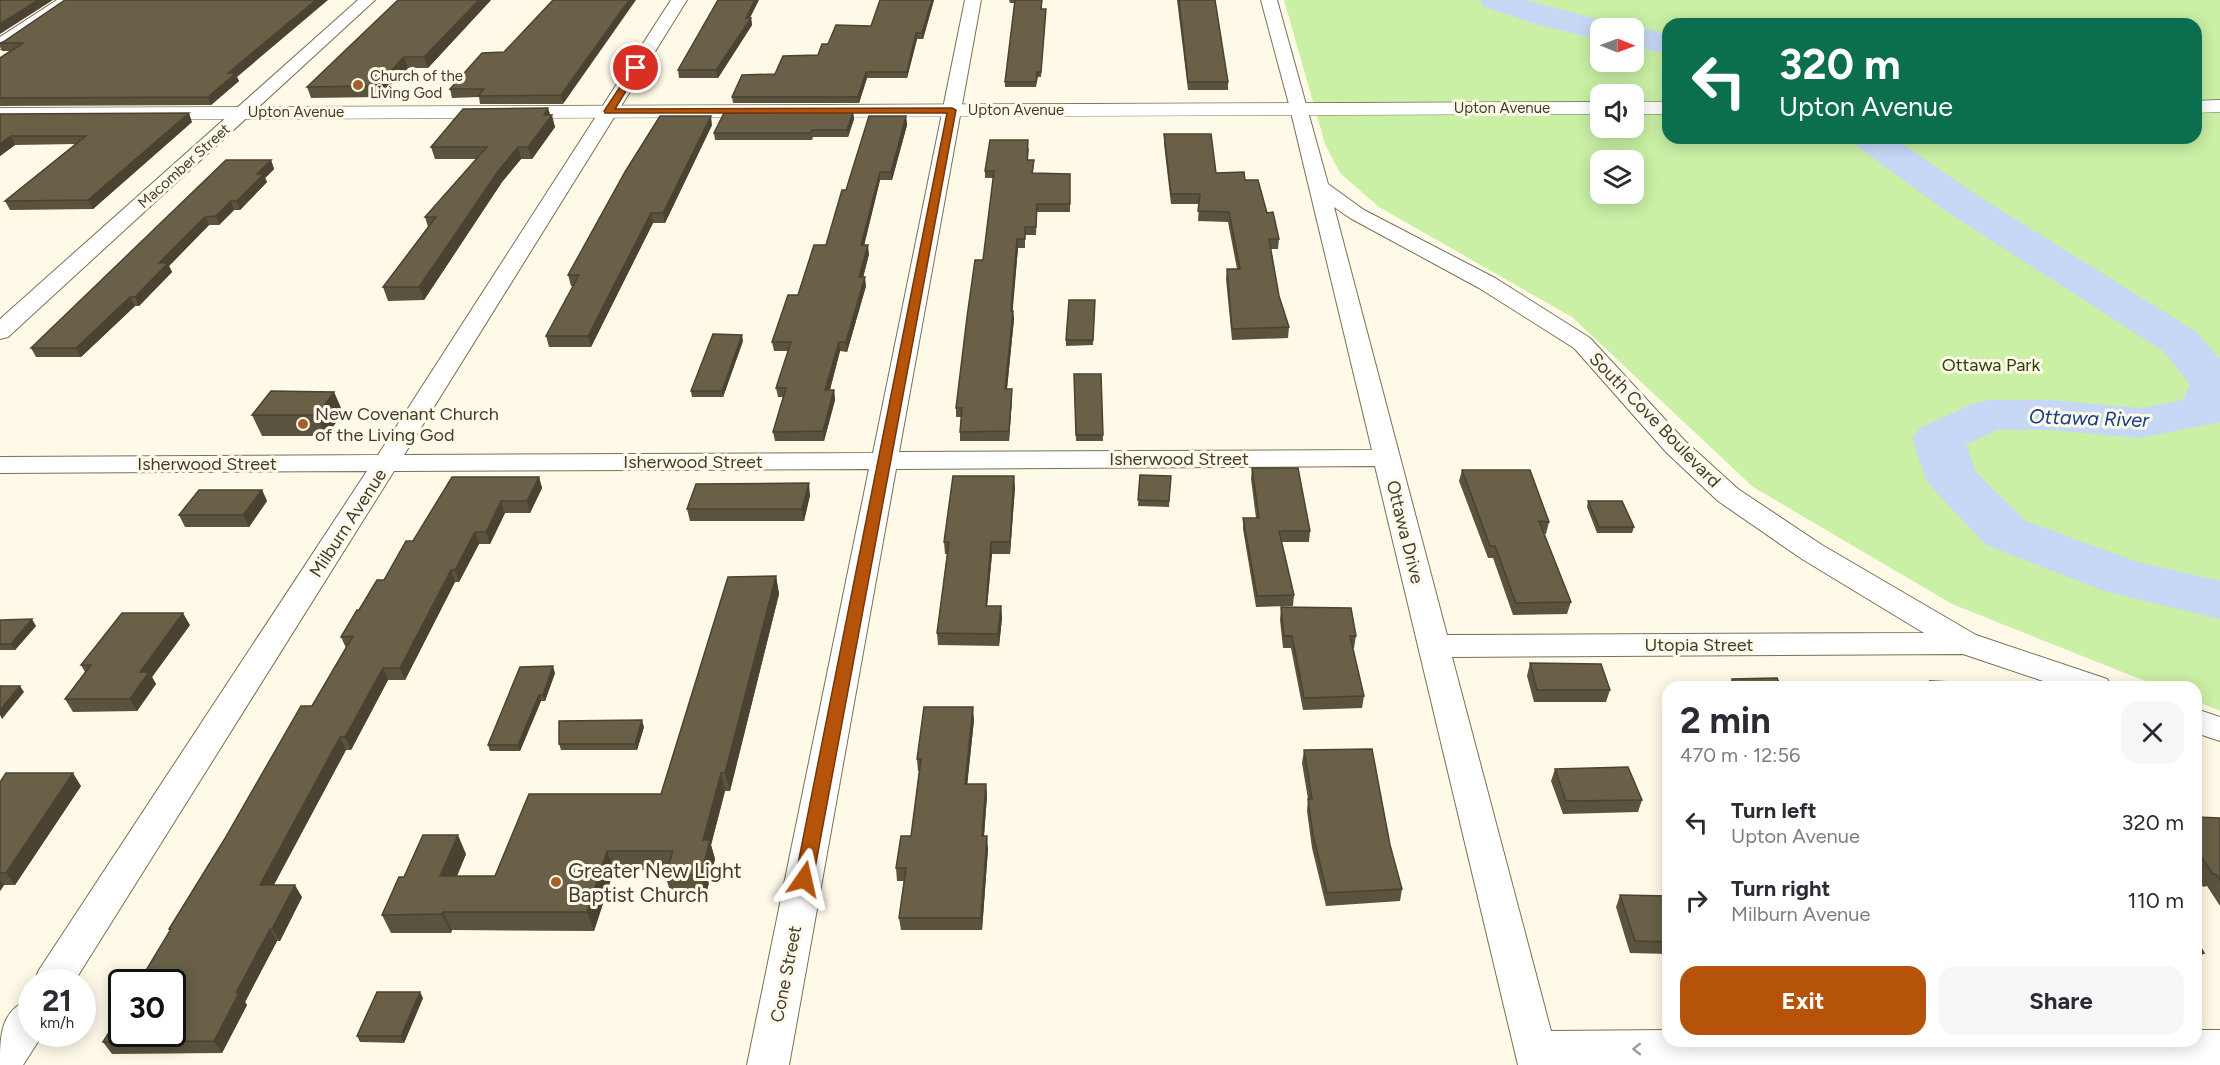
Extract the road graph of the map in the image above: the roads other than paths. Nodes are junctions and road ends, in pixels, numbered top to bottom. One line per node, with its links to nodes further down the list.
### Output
1 (68, 0): 6 (street)
2 (367, 0): 15 (street, Macomber Street)
3 (679, 0): 14 (street, Milburn Avenue)
4 (973, 0): 13 (street, Cone Street)
5 (1269, 0): 9 (street, Ottawa Drive)
6 (0, 44)
7 (2202, 106): 8 (street)
8 (2220, 106)
9 (1299, 108): 10 (street, Upton Avenue); 13 (street, Upton Avenue); 17 (street, Ottawa Drive)
10 (1590, 108)
11 (1644, 108): 12 (street)
12 (1662, 108)
13 (952, 110): 14 (street, Upton Avenue); 20 (street, Cone Street)
14 (609, 111): 15 (street, Upton Avenue); 21 (street, Milburn Avenue)
15 (243, 112): 16 (street, Upton Avenue); 18 (street, Macomber Street)
16 (0, 114)
17 (1318, 186): 19 (street, Ottawa Drive); 23 (street, South Cove Boulevard)
18 (0, 332)
19 (1386, 458): 20 (street, Isherwood Street); 24 (street, Ottawa Drive)
20 (885, 461): 21 (street, Isherwood Street); 33 (street, Cone Street)
21 (386, 463): 22 (street, Isherwood Street); 28 (street, Milburn Avenue)
22 (0, 465)
23 (1965, 643): 24 (street, Utopia Street); 25 (street, South Cove Boulevard)
24 (1434, 646): 31 (street, Ottawa Drive)
25 (2078, 681)
26 (2202, 723): 27 (street)
27 (2220, 729)
28 (61, 969)
29 (18, 1037): 32 (street)
30 (2220, 1048): 31 (street, one-way to 31)
31 (1537, 1057)
32 (0, 1065)
33 (768, 1065)

